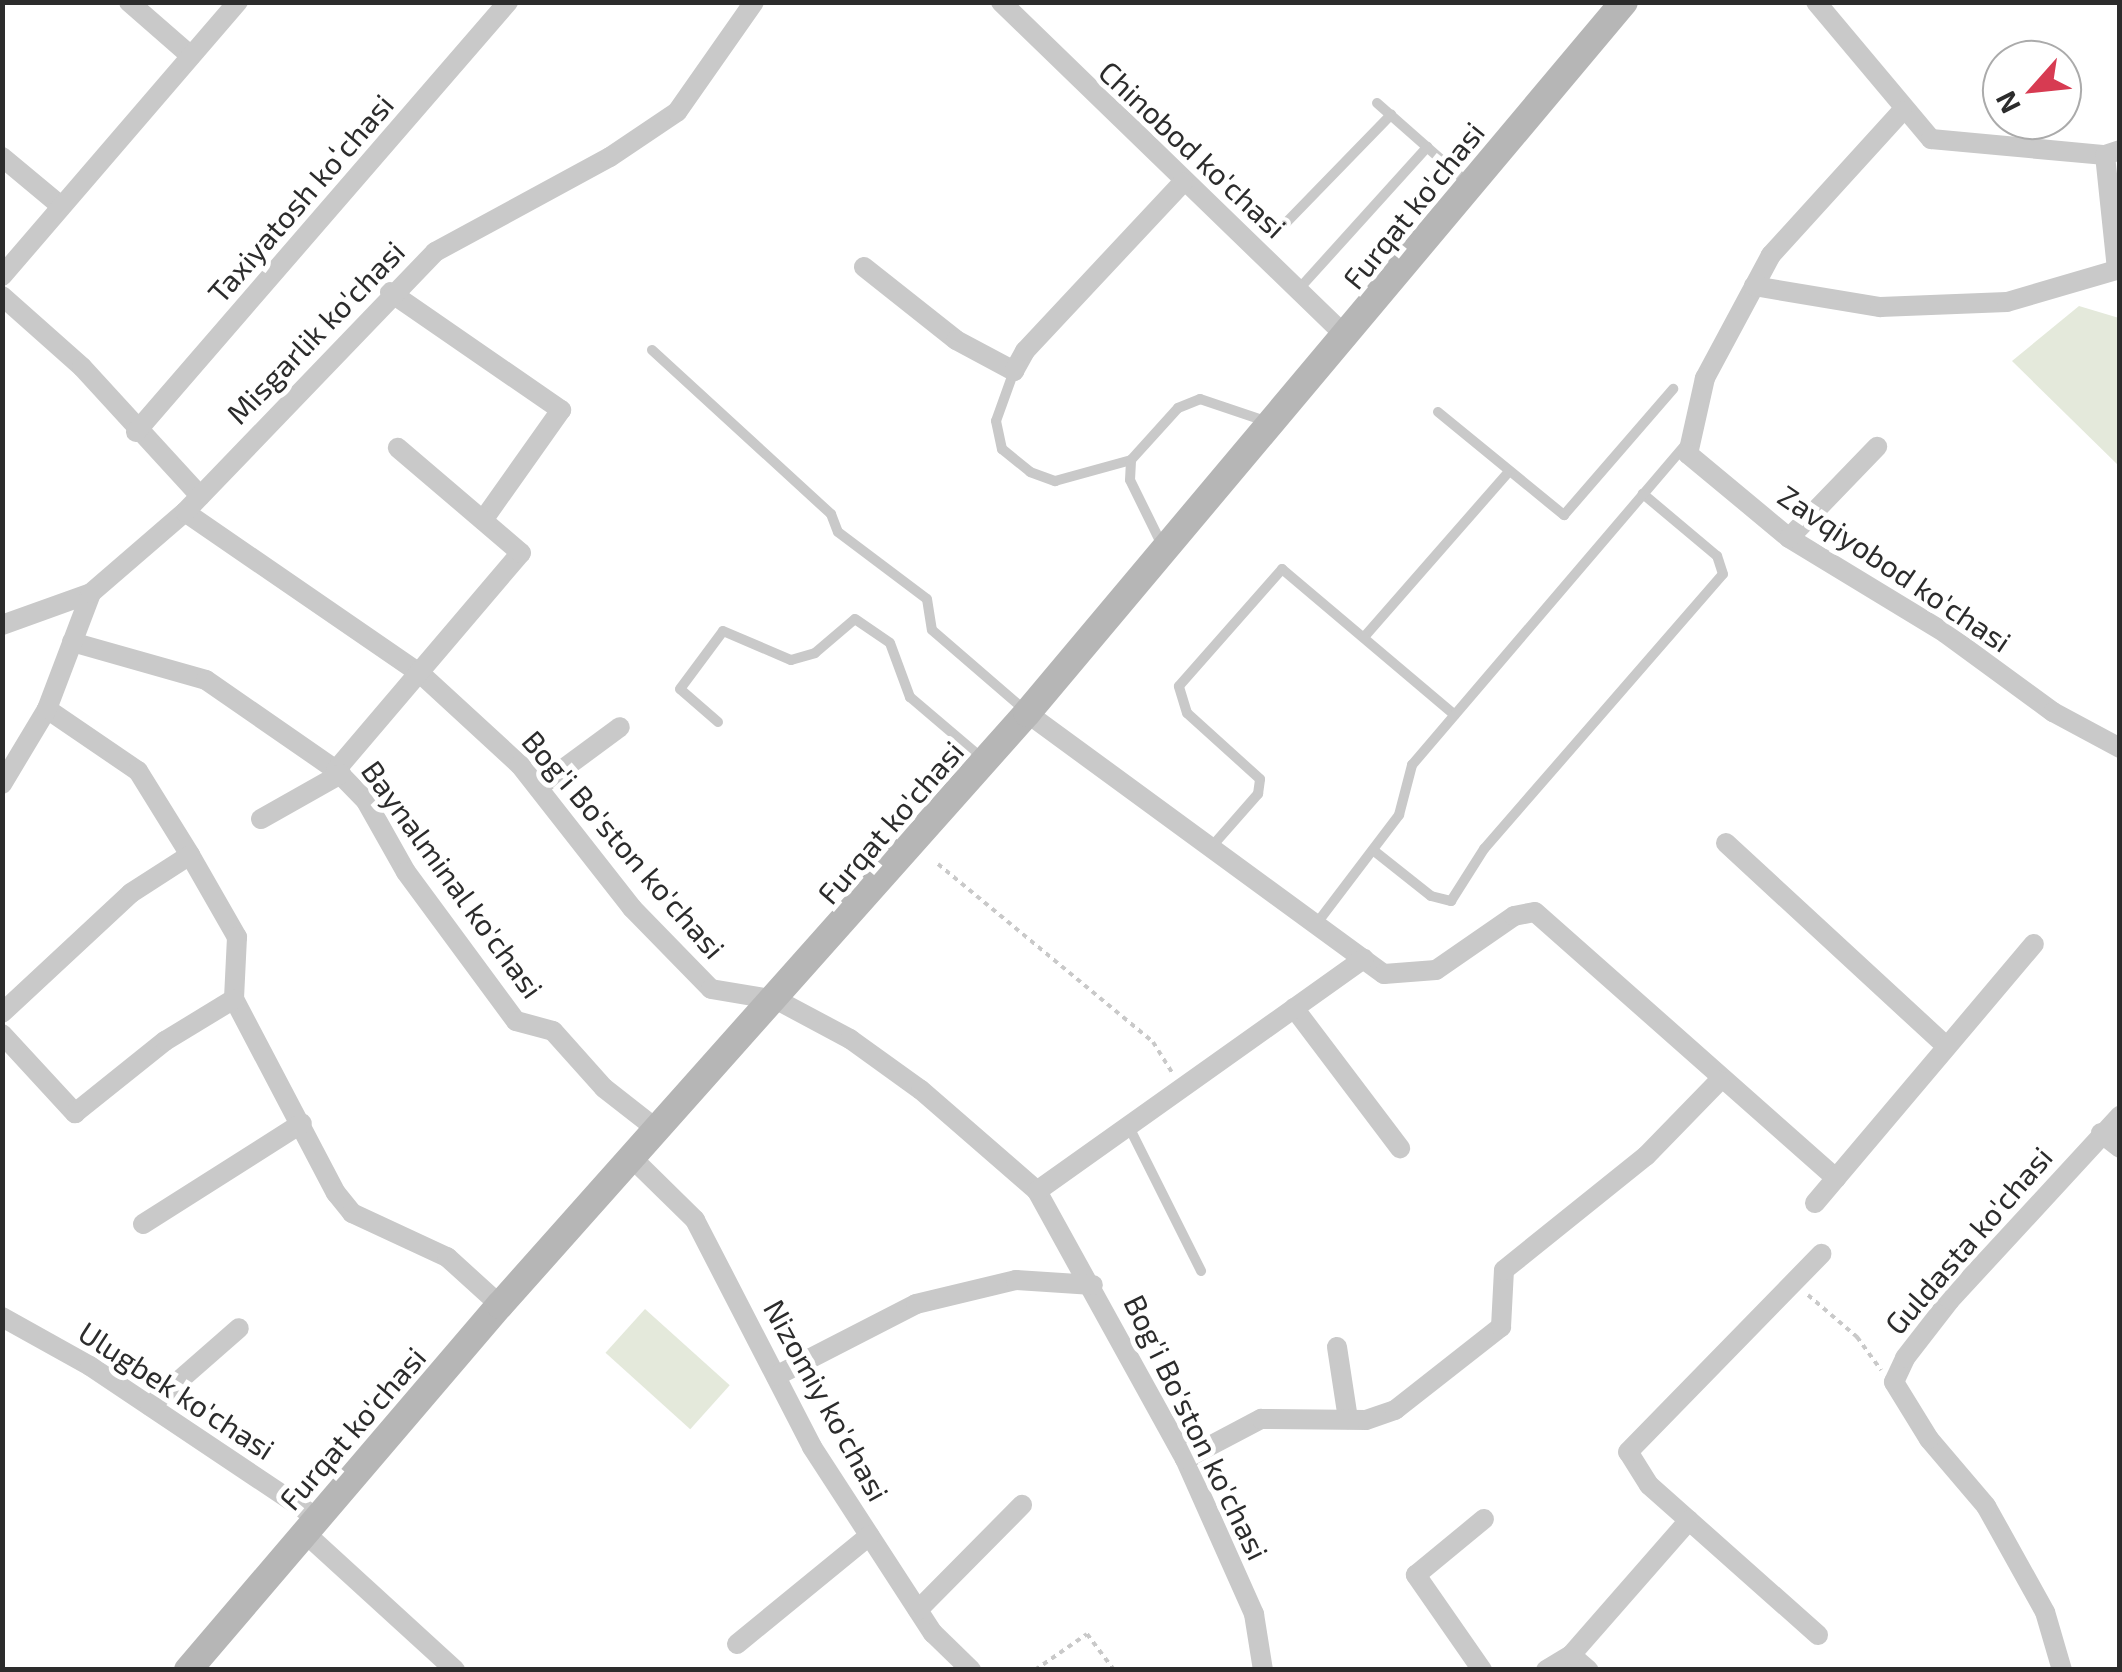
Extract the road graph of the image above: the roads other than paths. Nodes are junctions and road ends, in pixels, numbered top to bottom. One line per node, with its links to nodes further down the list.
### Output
1 (129, 2): 8 (street)
2 (238, 2): 8 (street)
3 (508, 2): 32 (street, Taxiyatosh koʻchasi)
4 (754, 2): 24 (street, Misgarlik ko'chasi)
5 (1001, 2): 15 (street, Chinobod ko'chasi)
6 (1624, 2): 16 (main road, Furqat ko'chasi)
7 (1823, 5): 10 (street)
8 (191, 56): 17 (street)
9 (1378, 103): 11 (lane)
10 (1902, 111): 13 (street); 22 (street)
11 (1391, 115): 12 (lane); 18 (lane)
12 (1427, 147): 16 (lane); 23 (lane)
13 (2112, 153): 20 (street)
14 (2, 157): 17 (street)
15 (1183, 182): 23 (street, Chinobod ko'chasi); 28 (street)
16 (1471, 186): 26 (main road, Furqat ko'chasi)
17 (61, 206): 21 (street)
18 (1279, 230)
19 (864, 267): 28 (street)
20 (2118, 269): 22 (street)
21 (2, 276)
22 (1754, 286): 33 (street)
23 (1298, 290): 26 (street, Chinobod ko'chasi)
24 (390, 292): 39 (street, Misgarlik ko'chasi); 41 (street)
25 (2, 296): 32 (street)
26 (1348, 336): 31 (main road, Furqat ko'chasi)
27 (652, 350): 50 (lane)
28 (1014, 371): 36 (lane)
29 (1673, 388): 37 (lane)
30 (1438, 412): 37 (lane)
31 (1273, 424): 36 (lane); 43 (main road, Furqat ko'chasi)
32 (136, 432): 39 (street)
33 (1688, 442): 38 (lane); 42 (street, Zavqiyobod ko'chasi)
34 (398, 448): 41 (street)
35 (1877, 448): 42 (street)
36 (1130, 460): 43 (lane)
37 (1507, 474): 46 (lane)
38 (1643, 494): 51 (lane); 62 (lane)
39 (200, 496): 40 (street, Misgarlik ko'chasi)
40 (185, 512): 44 (street, Misgarlik ko'chasi); 48 (street, Bog'i Bo'ston ko'chasi)
41 (483, 520): 48 (street)
42 (1789, 538): 54 (street, Zavqiyobod ko'chasi)
43 (1164, 550): 50 (main road, Furqat ko'chasi)
44 (91, 593): 45 (street); 47 (street, Misgarlik ko'chasi)
45 (2, 625)
46 (1365, 636): 51 (lane); 61 (lane)
47 (72, 642): 49 (street, Misgarlik ko'chasi); 56 (street, Baynalminal ko'chasi)
48 (422, 675): 56 (street); 58 (street, Bog'i Bo'ston ko'chasi)
49 (48, 709): 57 (street, Misgarlik ko'chasi); 63 (street)
50 (1028, 713): 55 (main road, Furqat ko'chasi); 61 (street)
51 (1455, 714): 62 (lane)
52 (718, 722): 55 (lane)
53 (620, 726): 58 (street)
54 (2120, 748)
55 (986, 761): 68 (main road, Furqat ko'chasi)
56 (338, 772): 59 (street); 77 (street, Baynalminal ko'chasi)
57 (2, 784)
58 (540, 786): 68 (street, Bog'i Bo'ston ko'chasi)
59 (260, 819)
60 (1726, 843): 72 (street)
61 (1214, 844): 64 (street)
62 (1373, 850): 64 (lane)
63 (190, 854): 67 (street); 70 (street)
64 (1317, 923): 66 (street)
65 (2034, 944): 72 (street)
66 (1364, 959): 69 (street); 73 (street)
67 (234, 999): 71 (street); 75 (street)
68 (778, 1000): 77 (main road, Furqat ko'chasi); 83 (street, Bog'i Bo'ston ko'chasi)
69 (1294, 1008): 76 (street); 79 (street)
70 (2, 1013)
71 (2, 1034)
72 (1946, 1046): 82 (street)
73 (1719, 1081): 82 (street); 95 (street)
74 (2120, 1116): 78 (street, Guldasta ko'chasi)
75 (302, 1123): 85 (street); 89 (street)
76 (1128, 1126): 83 (street); 87 (lane)
77 (659, 1131): 81 (main road, Furqat ko'chasi)
78 (2101, 1132): 80 (street); 113 (street, Guldasta ko'chasi)
79 (1400, 1148)
80 (2120, 1148)
81 (633, 1160): 89 (main road, Furqat ko'chasi); 93 (street, Nizomiy ko'chasi)
82 (1836, 1178): 84 (street)
83 (1037, 1190): 88 (street, Bog'i Bo'ston ko'chasi)
84 (1814, 1202)
85 (143, 1224)
86 (1821, 1254): 99 (street)
87 (1201, 1271)
88 (1093, 1285): 93 (street); 96 (street, Bog'i Bo'ston ko'chasi)
89 (500, 1305): 100 (main road, Furqat ko'chasi)
90 (2, 1316): 94 (street, Ulugbek ko'chasi)
91 (239, 1328): 94 (street)
92 (1338, 1347): 95 (street)
93 (776, 1376): 101 (street, Nizomiy ko'chasi)
94 (150, 1406): 100 (street, Ulugbek ko'chasi)
95 (1348, 1419): 96 (street)
96 (1185, 1459): 109 (street, Bog'i Bo'ston ko'chasi)
97 (1022, 1506): 102 (street)
98 (1484, 1519): 110 (street)
99 (1689, 1520): 103 (street); 105 (street)
100 (311, 1525): 106 (main road, Furqat ko'chasi); 107 (street, Ulugbek ko'chasi)
101 (869, 1536): 102 (street, Nizomiy ko'chasi); 104 (street)
102 (918, 1610): 108 (street, Nizomiy ko'chasi)
103 (1818, 1635)
104 (737, 1644)
105 (1571, 1655): 111 (street); 112 (street)
106 (188, 1670)
107 (455, 1670)
108 (971, 1670)
109 (1263, 1670)
110 (1482, 1670)
111 (1546, 1670)
112 (1588, 1670)
113 (2062, 1670)

